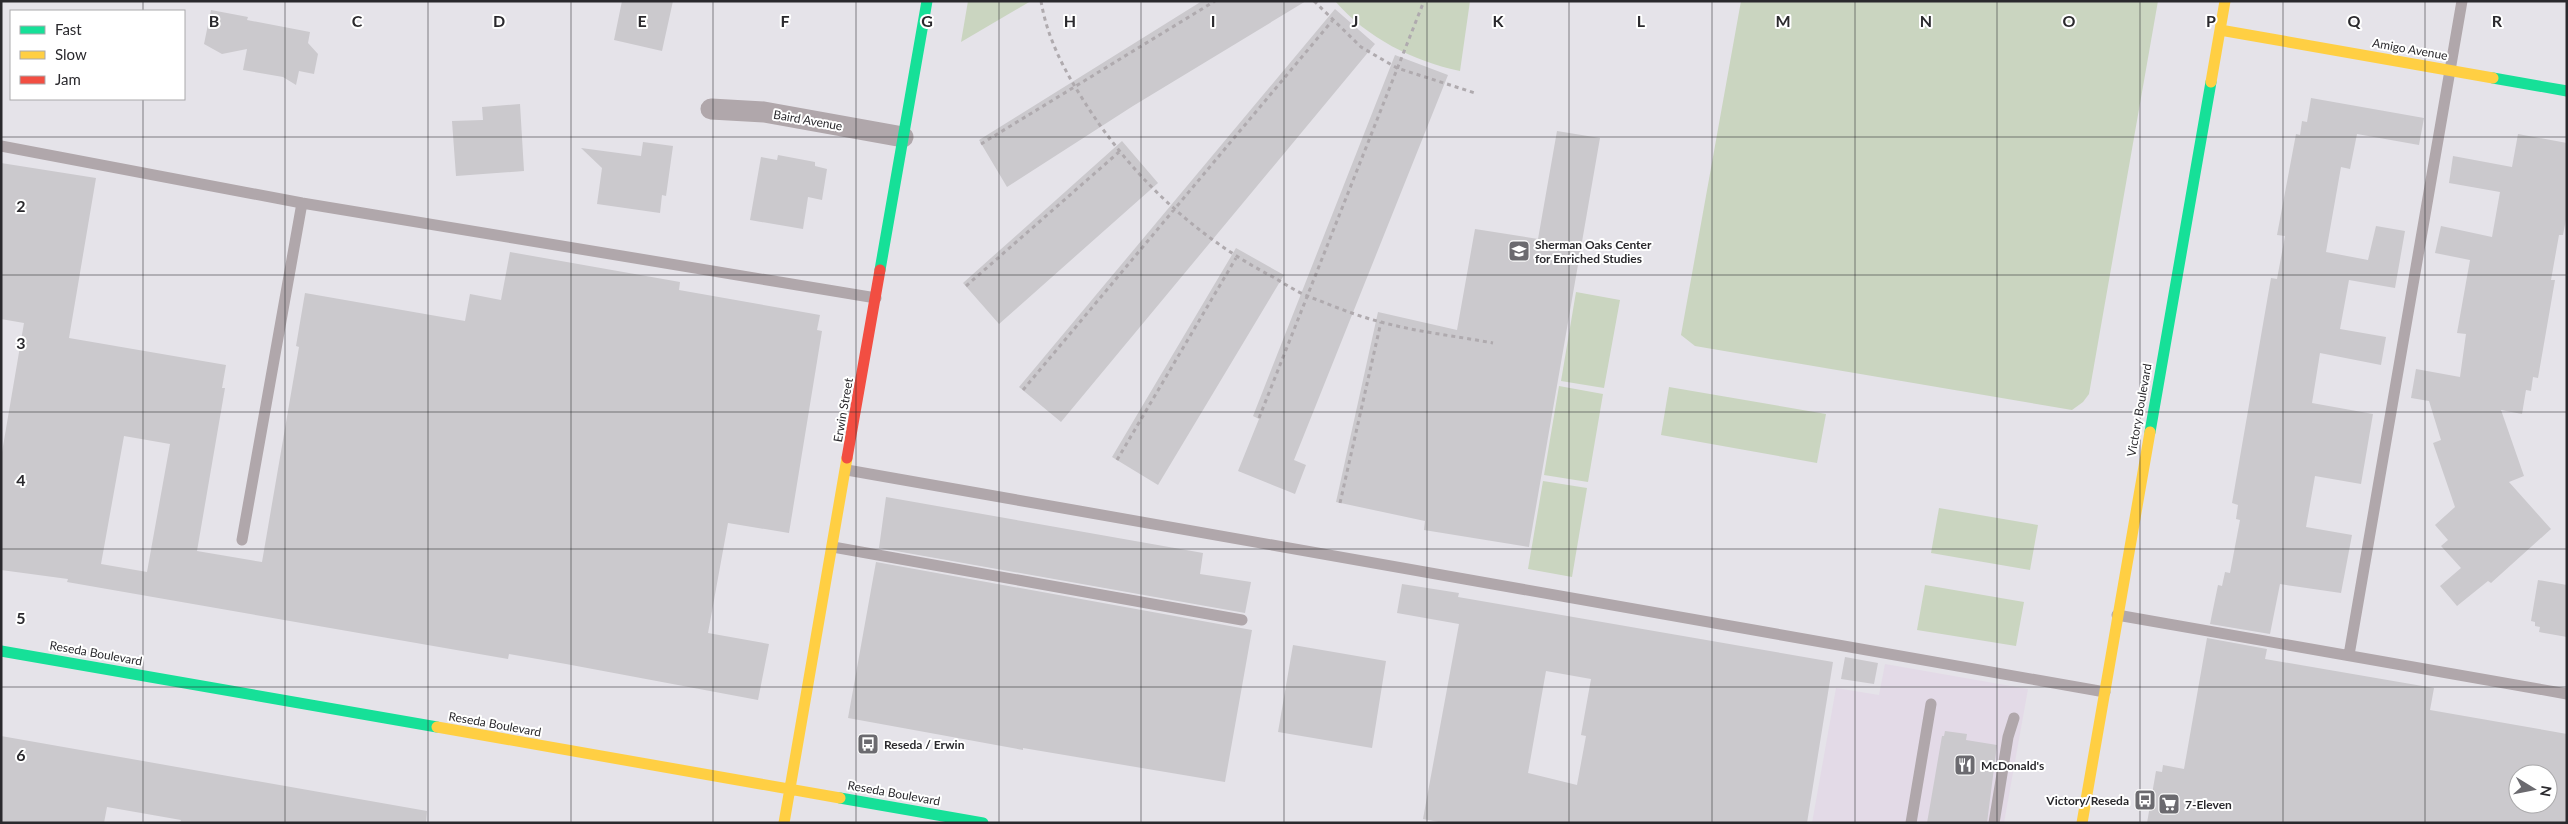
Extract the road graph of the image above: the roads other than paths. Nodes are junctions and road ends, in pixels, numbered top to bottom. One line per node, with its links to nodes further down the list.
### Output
1 (926, 1): 8 (main road, Erwin Street)
2 (2225, 1): 4 (main road, Victory Boulevard)
3 (2462, 1): 5 (lane)
4 (2220, 30): 5 (main road, Amigo Avenue); 15 (main road, Victory Boulevard)
5 (2450, 70): 6 (main road, Amigo Avenue); 18 (lane)
6 (2567, 91)
7 (712, 109): 8 (street, Baird Avenue)
8 (903, 137): 11 (main road, Erwin Street)
9 (1, 146): 10 (lane)
10 (302, 203): 11 (lane); 13 (lane)
11 (876, 298): 12 (main road, Erwin Street)
12 (847, 470): 14 (main road, Erwin Street); 19 (lane)
13 (242, 540)
14 (833, 547): 16 (lane); 23 (main road, Erwin Street)
15 (2117, 615): 18 (lane); 19 (main road, Victory Boulevard)
16 (1242, 620)
17 (1, 651): 23 (main road, Reseda Boulevard)
18 (2349, 655): 20 (lane)
19 (2105, 692): 28 (main road, Victory Boulevard)
20 (2567, 694)
21 (1931, 704): 26 (lane)
22 (2014, 718): 27 (lane)
23 (790, 788): 24 (main road, Erwin Street); 25 (main road, Reseda Boulevard)
24 (784, 823)
25 (983, 823)
26 (1911, 823)
27 (1994, 823)
28 (2082, 823)

